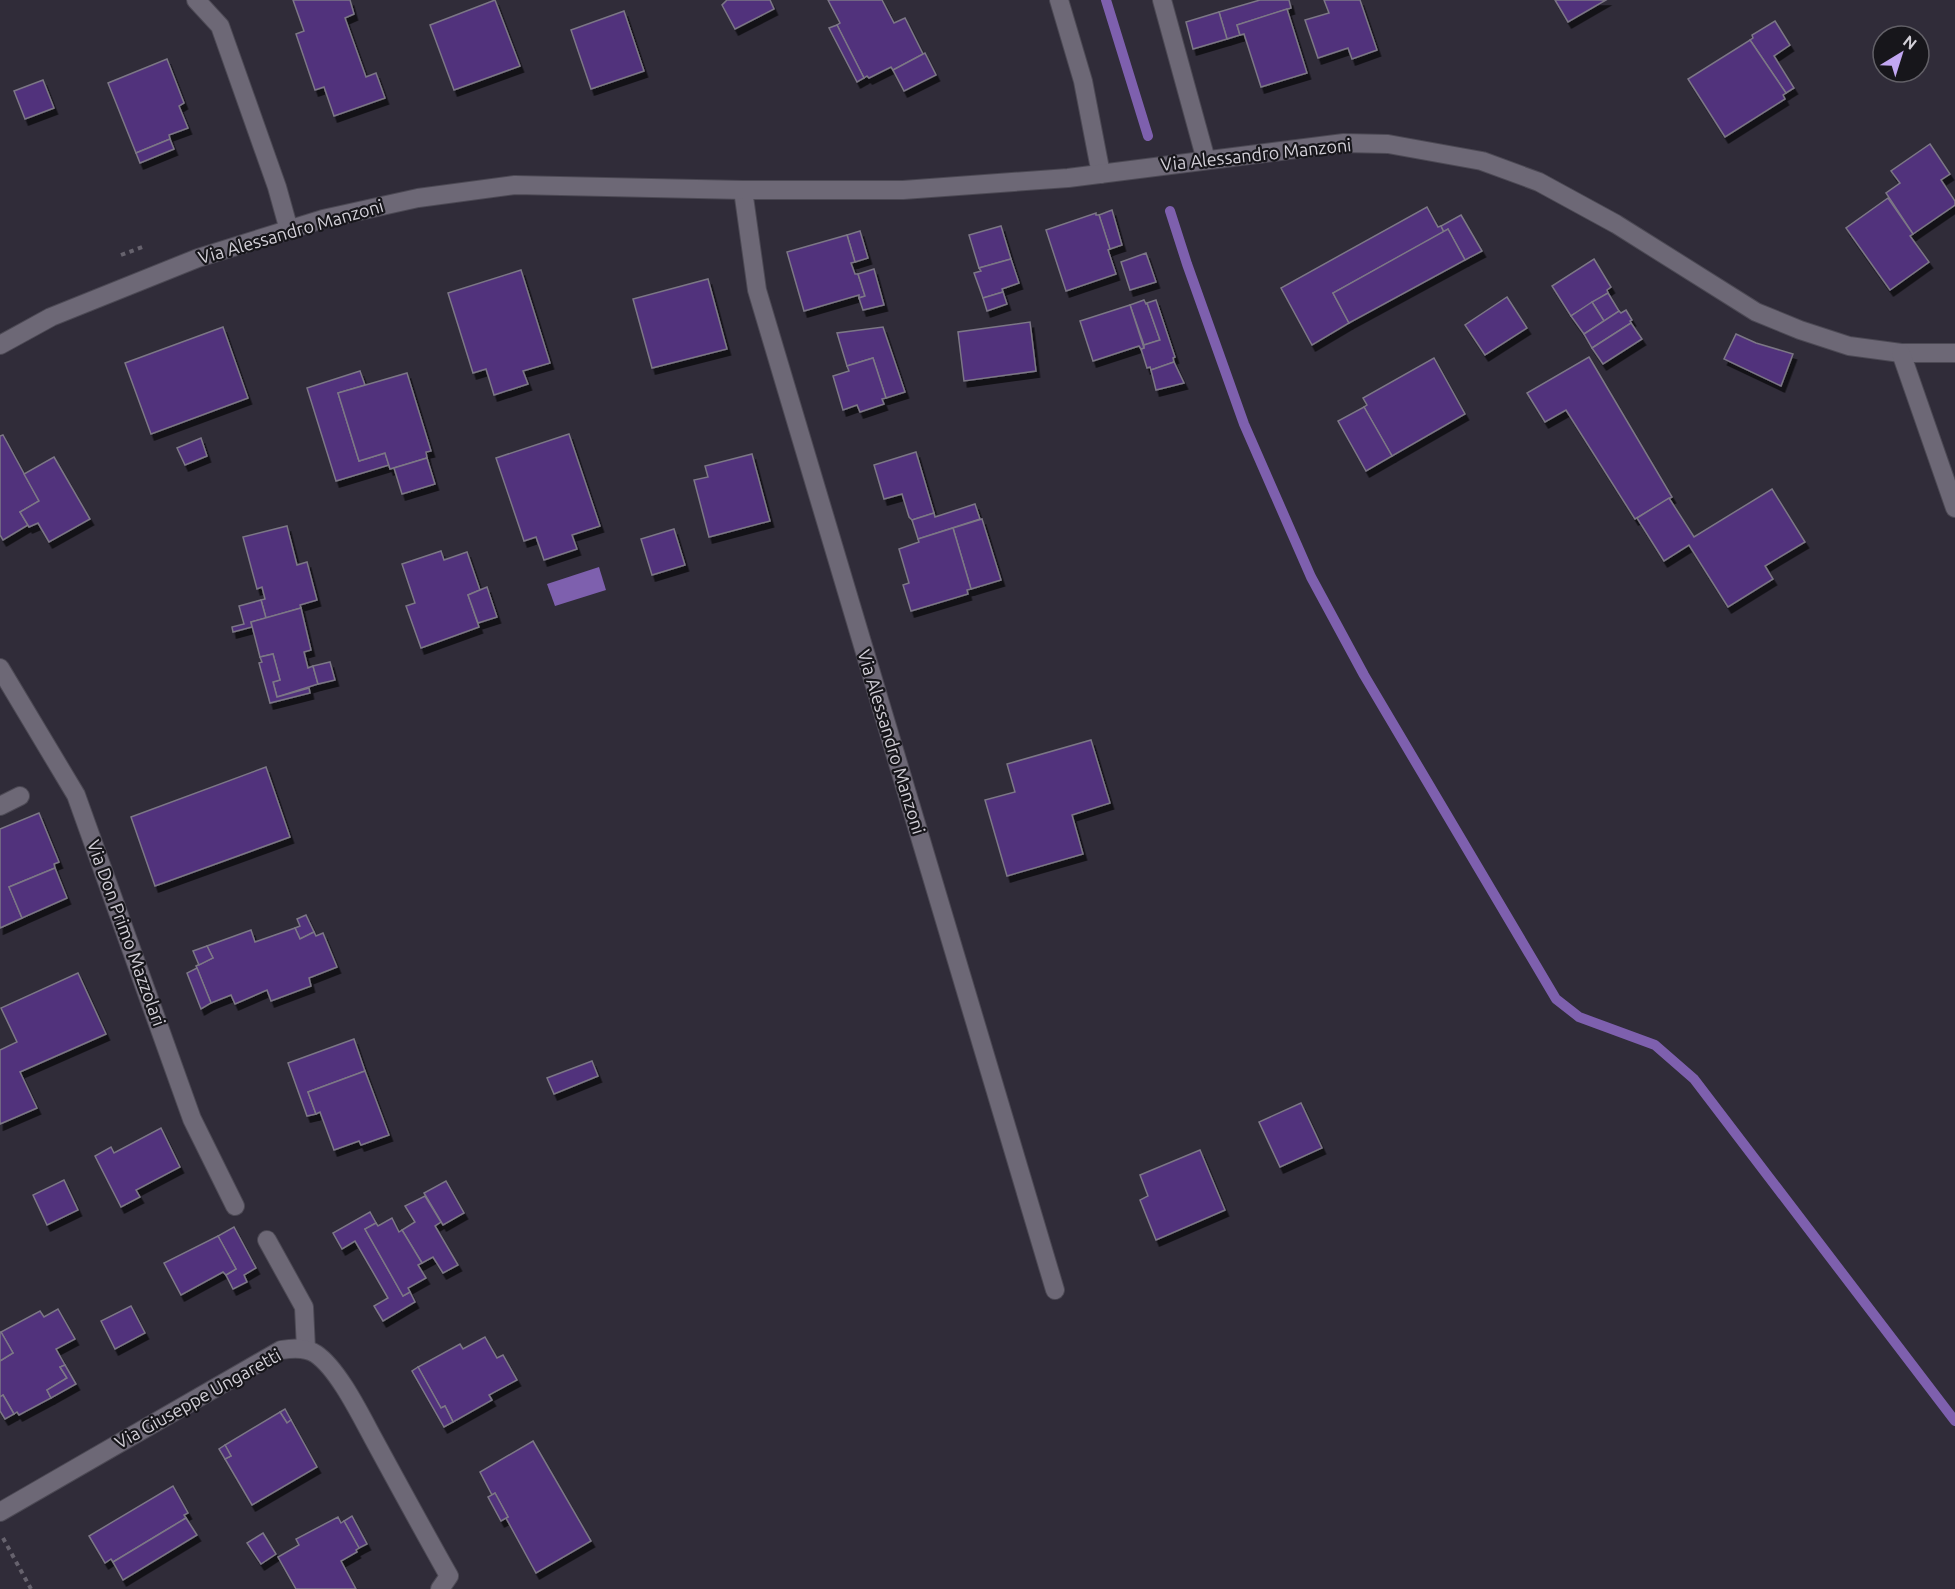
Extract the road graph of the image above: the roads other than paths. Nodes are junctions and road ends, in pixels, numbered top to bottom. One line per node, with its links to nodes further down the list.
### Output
1 (196, 0): 7 (street)
2 (1059, 0): 5 (street)
3 (1162, 0): 4 (street)
4 (1206, 160): 5 (street, Via Alessandro Manzoni); 9 (street, Via Alessandro Manzoni)
5 (1101, 174): 6 (street, Via Alessandro Manzoni)
6 (743, 190): 7 (street, Via Alessandro Manzoni); 17 (street, Via Alessandro Manzoni)
7 (289, 230): 8 (street, Via Alessandro Manzoni)
8 (0, 345)
9 (1901, 353): 10 (street, Via Alessandro Manzoni); 11 (street)
10 (1955, 353)
11 (1955, 508)
12 (0, 668): 15 (street, Via Don Primo Mazzolari)
13 (20, 796): 14 (street)
14 (0, 806)
15 (235, 1206)
16 (267, 1240): 18 (street)
17 (1055, 1290)
18 (306, 1349): 19 (street, Via Giuseppe Ungaretti); 20 (street, Via Giuseppe Ungaretti)
19 (0, 1512)
20 (440, 1589)

